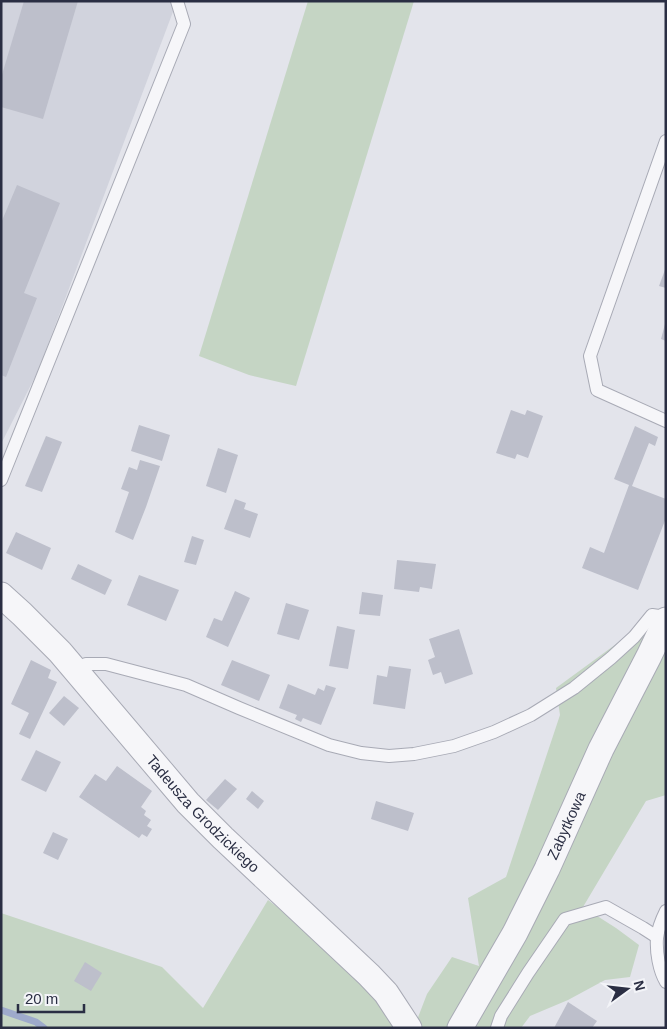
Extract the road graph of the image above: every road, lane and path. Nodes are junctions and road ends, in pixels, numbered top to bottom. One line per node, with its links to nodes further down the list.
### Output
1 (177, 1): 4 (lane)
2 (666, 141): 3 (lane)
3 (666, 421)
4 (1, 480)
5 (1, 594): 7 (street, Tadeusza Grodzickiego)
6 (666, 618): 7 (lane); 12 (street, Zabytkowa)
7 (76, 670): 11 (street, Tadeusza Grodzickiego)
8 (666, 911): 9 (lane)
9 (657, 937): 10 (lane); 13 (lane)
10 (666, 982)
11 (409, 1028)
12 (460, 1028)
13 (496, 1028)

